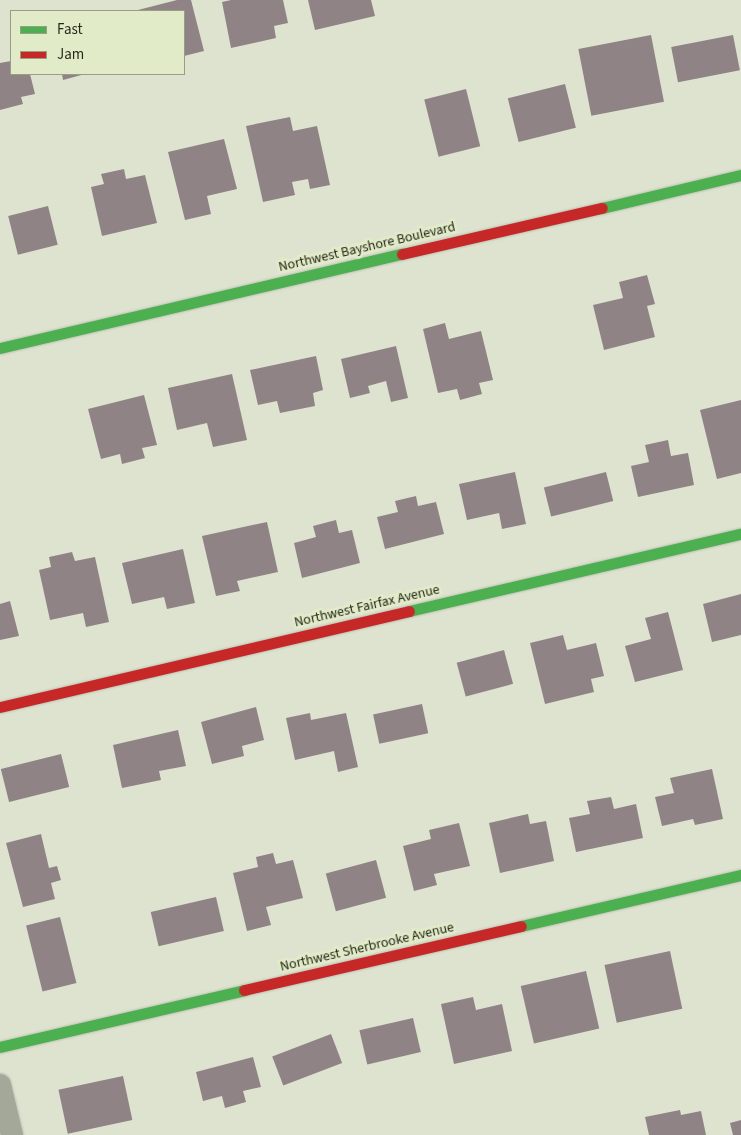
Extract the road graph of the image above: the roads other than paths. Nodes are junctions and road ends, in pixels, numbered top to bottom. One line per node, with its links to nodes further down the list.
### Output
1 (741, 175): 2 (street, Northwest Bayshore Boulevard)
2 (0, 348)
3 (741, 534): 4 (street, Northwest Fairfax Avenue)
4 (0, 707)
5 (741, 875): 6 (street, Northwest Sherbrooke Avenue)
6 (0, 1047)
7 (0, 1085): 8 (street)
8 (12, 1135)

